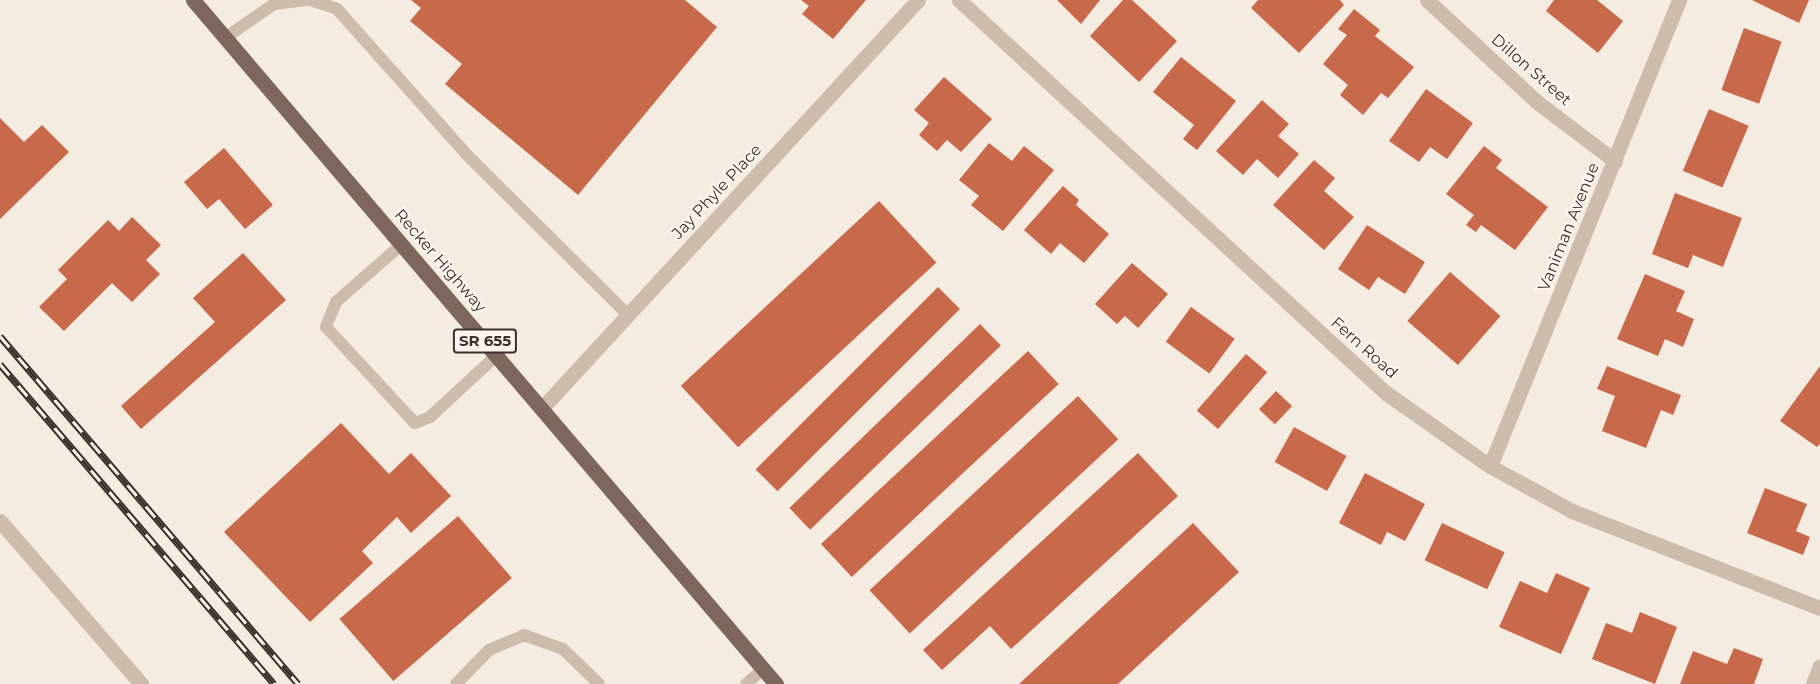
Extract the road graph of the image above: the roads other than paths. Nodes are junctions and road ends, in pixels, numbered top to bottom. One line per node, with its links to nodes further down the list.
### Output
1 (193, 0): 7 (main road, Recker Highway / SR 655)
2 (308, 0): 7 (lane); 10 (lane)
3 (918, 0): 10 (street, Jay Phyle Place)
4 (959, 0): 13 (street, Fern Road)
5 (1427, 0): 8 (street, Dillon Street)
6 (1679, 0): 8 (street, Vaniman Avenue)
7 (225, 38): 9 (main road, Recker Highway / SR 655)
8 (1615, 161): 13 (street, Vaniman Avenue)
9 (402, 244): 11 (main road, Recker Highway / SR 655); 11 (lane)
10 (628, 315): 12 (street, Jay Phyle Place)
11 (497, 355): 12 (main road, Recker Highway / SR 655)
12 (542, 408): 17 (main road, Recker Highway / SR 655)
13 (1490, 466): 15 (street, Fern Road)
14 (0, 521): 18 (street)
15 (1820, 608)
16 (1820, 666): 23 (street)
17 (763, 669): 21 (lane); 22 (main road, Recker Highway / SR 655)
18 (141, 684)
19 (456, 684): 20 (lane)
20 (599, 684)
21 (746, 684)
22 (776, 684)
23 (1813, 684)

